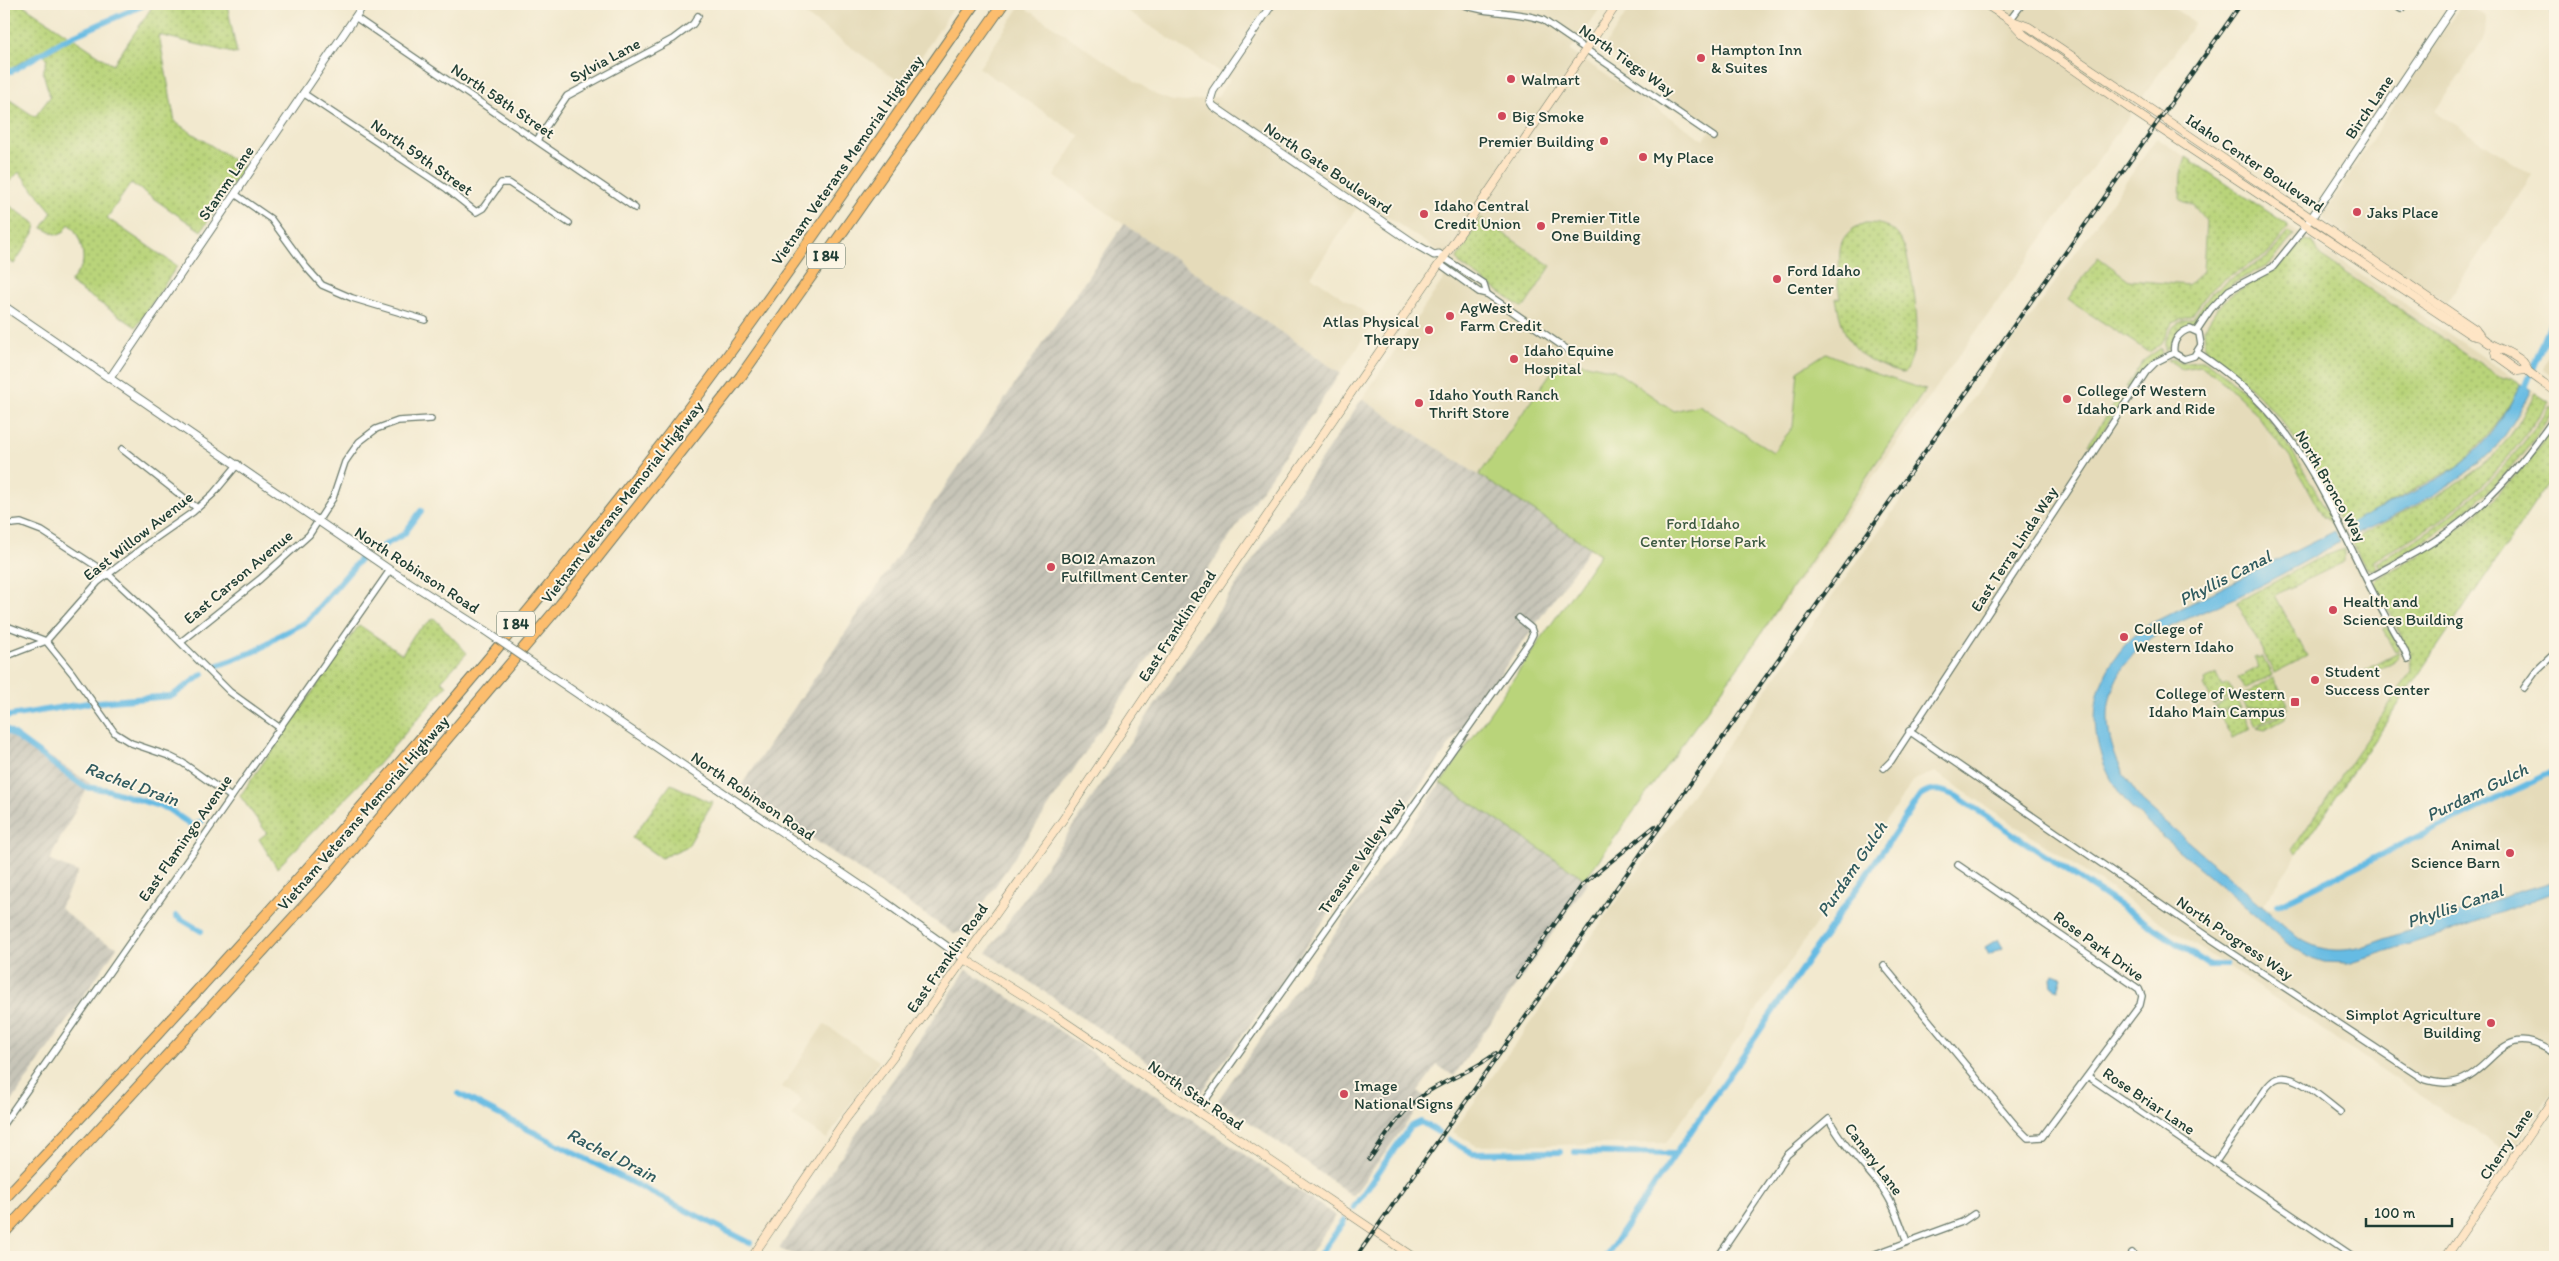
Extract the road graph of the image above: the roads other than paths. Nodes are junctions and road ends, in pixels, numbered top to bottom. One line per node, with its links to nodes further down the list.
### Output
1 (364, 4): 13 (street, Stamm Lane)
2 (974, 4): 67 (highway, Vietnam Veterans Memorial Highway / I 84)
3 (1003, 4): 69 (highway, Vietnam Veterans Memorial Highway / I 84)
4 (1272, 4): 24 (street, North Gate Boulevard)
5 (1462, 4): 15 (street, North Tiegs Way)
6 (1617, 4): 15 (main road, East Franklin Road)
7 (1985, 4): 14 (main road, Idaho Center Boulevard)
8 (2022, 4): 14 (street)
9 (2393, 4): 11 (street)
10 (2455, 4): 21 (street, Birch Lane)
11 (2403, 6)
12 (698, 16): 18 (street, Sylvia Lane)
13 (355, 17): 16 (street, Stamm Lane); 18 (street, North 58th Street)
14 (2010, 20): 21 (main road, Idaho Center Boulevard); 23 (main road, Idaho Center Boulevard)
15 (1587, 49): 17 (street, North Tiegs Way); 24 (main road, East Franklin Road)
16 (303, 93): 19 (street, Stamm Lane); 22 (street, North 59th Street)
17 (1714, 136)
18 (537, 140): 20 (street, North 58th Street)
19 (235, 194): 27 (street); 33 (street, Stamm Lane)
20 (635, 208)
21 (2312, 217): 23 (street, Birch Lane); 29 (main road, Idaho Center Boulevard)
22 (569, 223)
23 (2306, 226): 28 (street); 29 (main road, Idaho Center Boulevard)
24 (1442, 261): 25 (street); 25 (street); 58 (main road, East Franklin Road)
25 (1487, 294): 30 (street)
26 (4, 306): 33 (street, North Robinson Road)
27 (425, 320)
28 (2197, 330): 31 (street); 32 (street)
29 (2480, 337): 34 (main road, Idaho Center Boulevard)
30 (1568, 350)
31 (2197, 352): 32 (street); 44 (street, North Bronco Way)
32 (2174, 353): 54 (street, East Terra Linda Way)
33 (110, 378): 38 (street, North Robinson Road)
34 (2555, 391)
35 (2555, 417): 44 (street)
36 (431, 420): 40 (street, East Carson Avenue)
37 (122, 449): 39 (street)
38 (238, 464): 39 (street, East Willow Avenue); 40 (street, North Robinson Road)
39 (197, 508): 43 (street, East Willow Avenue)
40 (318, 520): 42 (street, North Robinson Road); 48 (street, East Carson Avenue)
41 (12, 524): 43 (street)
42 (390, 570): 53 (street, East Flamingo Avenue); 58 (street, North Robinson Road, bridge)
43 (108, 574): 47 (street, East Willow Avenue); 48 (street)
44 (2367, 579): 51 (street, North Bronco Way)
45 (1519, 618): 63 (street, Treasure Valley Way)
46 (4, 625): 47 (street)
47 (46, 641): 50 (street, East Willow Avenue); 56 (street)
48 (181, 642): 53 (street)
49 (2555, 653): 52 (street)
50 (4, 657)
51 (2408, 659)
52 (2524, 688)
53 (280, 728): 56 (street, East Flamingo Avenue)
54 (1909, 731): 55 (street, East Terra Linda Way); 60 (street, North Progress Way)
55 (1884, 768)
56 (231, 797): 65 (street, East Flamingo Avenue)
57 (1958, 865): 61 (street, Rose Park Drive)
58 (963, 958): 63 (main road, North Star Road); 71 (main road, East Franklin Road)
59 (1884, 966): 61 (street, Rose Briar Lane)
60 (2555, 1054)
61 (2089, 1077): 66 (street, Rose Briar Lane)
62 (2555, 1096): 76 (main road, Cherry Lane)
63 (1197, 1112): 72 (main road, North Star Road)
64 (2340, 1112): 66 (street)
65 (4, 1123)
66 (2216, 1163): 75 (street, Rose Briar Lane)
67 (4, 1199)
68 (1974, 1214): 70 (street)
69 (4, 1233)
70 (1907, 1242): 73 (street, Canary Lane); 74 (street)
71 (752, 1257)
72 (1413, 1257)
73 (1718, 1257)
74 (1867, 1257)
75 (2354, 1257)
76 (2446, 1257)

